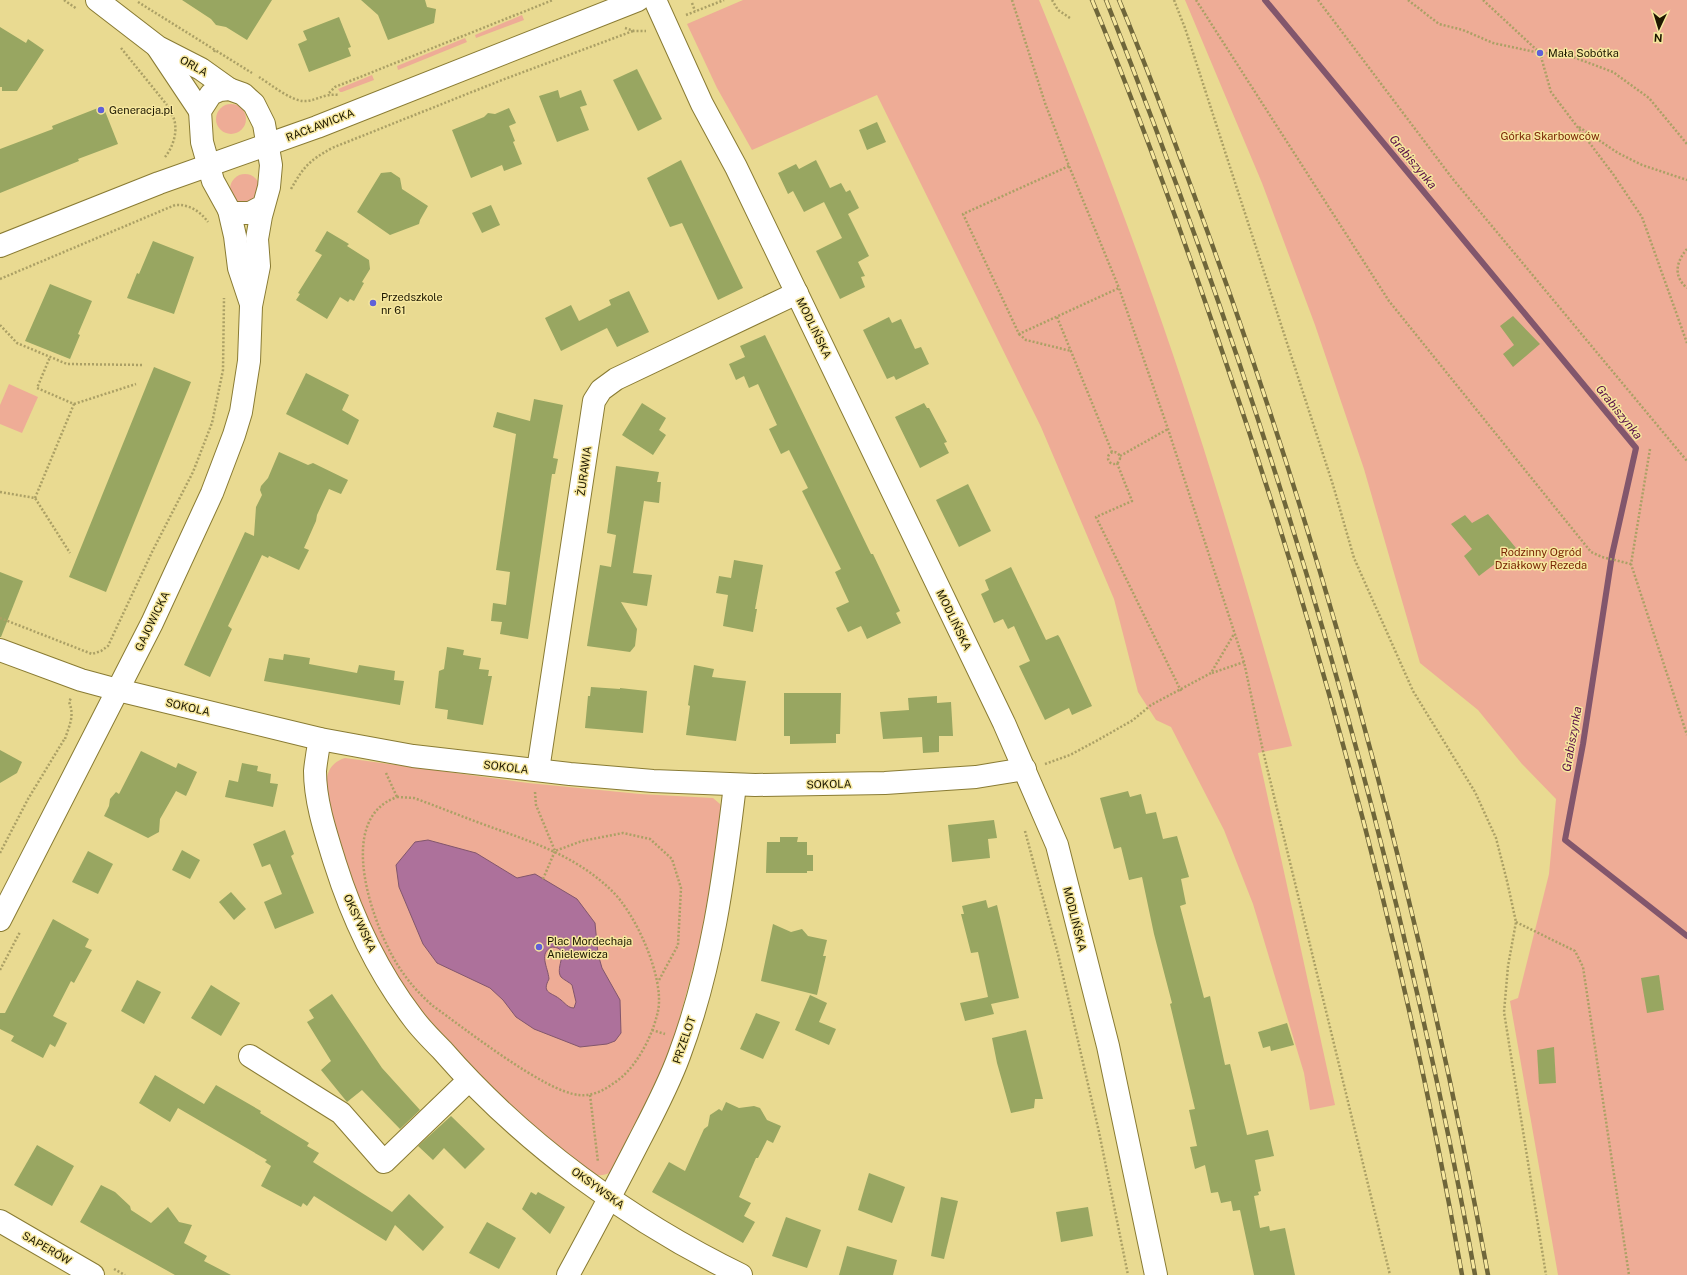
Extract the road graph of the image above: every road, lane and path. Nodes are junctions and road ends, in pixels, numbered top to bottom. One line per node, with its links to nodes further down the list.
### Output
1 (64, 0): 14 (path)
2 (134, 0): 19 (path)
3 (553, 0): 19 (path)
4 (641, 0): 27 (street, RACŁAWICKA); 42 (street, MODLIŃSKA)
5 (724, 0): 13 (path)
6 (1012, 0): 31 (path)
7 (1052, 0): 15 (path)
8 (1174, 0): 87 (path)
9 (1196, 0): 63 (path)
10 (1318, 0): 58 (path)
11 (1408, 0): 20 (path)
12 (1483, 0): 20 (path)
13 (692, 3)
14 (89, 6): 18 (street, ORLA)
15 (1070, 18)
16 (634, 31): 33 (path)
17 (117, 44): 24 (path)
18 (158, 47): 22 (street, ORLA); 25 (street, ORLA)
19 (215, 50): 21 (path)
20 (1540, 53): 26 (path); 28 (path)
21 (213, 54)
22 (229, 89): 25 (street); 27 (street)
23 (170, 102): 24 (path)
24 (167, 106): 29 (path)
25 (200, 111): 30 (street)
26 (1577, 126): 32 (path); 48 (path)
27 (268, 144): 30 (street, RACŁAWICKA); 34 (street, GAJOWICKA)
28 (1687, 144)
29 (162, 158)
30 (209, 166): 35 (street, GAJOWICKA); 37 (street, RACŁAWICKA)
31 (1069, 166): 40 (path); 47 (path)
32 (1687, 180)
33 (291, 190)
34 (263, 206): 35 (street); 44 (street, GAJOWICKA)
35 (229, 210): 44 (street, GAJOWICKA)
36 (210, 224): 39 (path)
37 (0, 246)
38 (1687, 249): 41 (path)
39 (0, 279)
40 (1119, 288): 45 (path); 54 (path)
41 (1687, 288)
42 (797, 293): 76 (street, MODLIŃSKA); 77 (street, ŻURAWIA)
43 (224, 297): 64 (path)
44 (251, 306): 69 (street, GAJOWICKA)
45 (1057, 317): 47 (path); 49 (path)
46 (0, 325): 50 (path)
47 (1019, 334): 49 (path)
48 (1687, 343)
49 (1072, 352): 56 (path)
50 (50, 357): 51 (path); 53 (path)
51 (144, 365)
52 (136, 384): 53 (path)
53 (74, 404): 61 (path)
54 (1168, 429): 57 (path); 65 (path)
55 (1650, 449): 63 (path)
56 (1112, 452): 57 (path); 59 (path)
57 (1120, 456): 59 (path)
58 (1687, 461)
59 (1117, 463): 70 (path)
60 (0, 492): 61 (path)
61 (35, 498): 62 (path)
62 (70, 553)
63 (1631, 564): 72 (path)
64 (0, 618)
65 (1234, 634): 67 (path); 68 (path)
66 (0, 650): 69 (street, SOKOLA)
67 (1244, 662): 68 (path); 99 (path)
68 (1211, 673): 70 (path)
69 (118, 690): 74 (street, SOKOLA); 86 (street, GAJOWICKA)
70 (1181, 691): 76 (path)
71 (73, 694): 73 (path)
72 (1687, 735)
73 (65, 738): 75 (path); 84 (path)
74 (320, 739): 77 (street, SOKOLA); 90 (street, OKSYWSKA)
75 (69, 740)
76 (1025, 769): 79 (street, SOKOLA); 98 (street, MODLIŃSKA)
77 (538, 770): 79 (street, SOKOLA)
78 (385, 771): 81 (path)
79 (735, 785): 92 (street, PRZELOT)
80 (535, 792): 83 (path)
81 (397, 797): 83 (path); 91 (path)
82 (1024, 827): 97 (path)
83 (555, 851): 85 (path); 88 (path); 88 (path)
84 (0, 853)
85 (543, 879)
86 (0, 920)
87 (1516, 922): 100 (path); 101 (path)
88 (658, 982): 91 (path)
89 (250, 1056): 90 (street)
90 (468, 1081): 92 (street, OKSYWSKA)
91 (590, 1095): 92 (path)
92 (604, 1194): 95 (street, PRZELOT); 96 (street, OKSYWSKA)
93 (0, 1221): 94 (street, SAPERÓW)
94 (94, 1275)
95 (568, 1275)
96 (741, 1275)
97 (1128, 1275)
98 (1156, 1275)
99 (1390, 1275)
100 (1546, 1275)
101 (1629, 1275)

